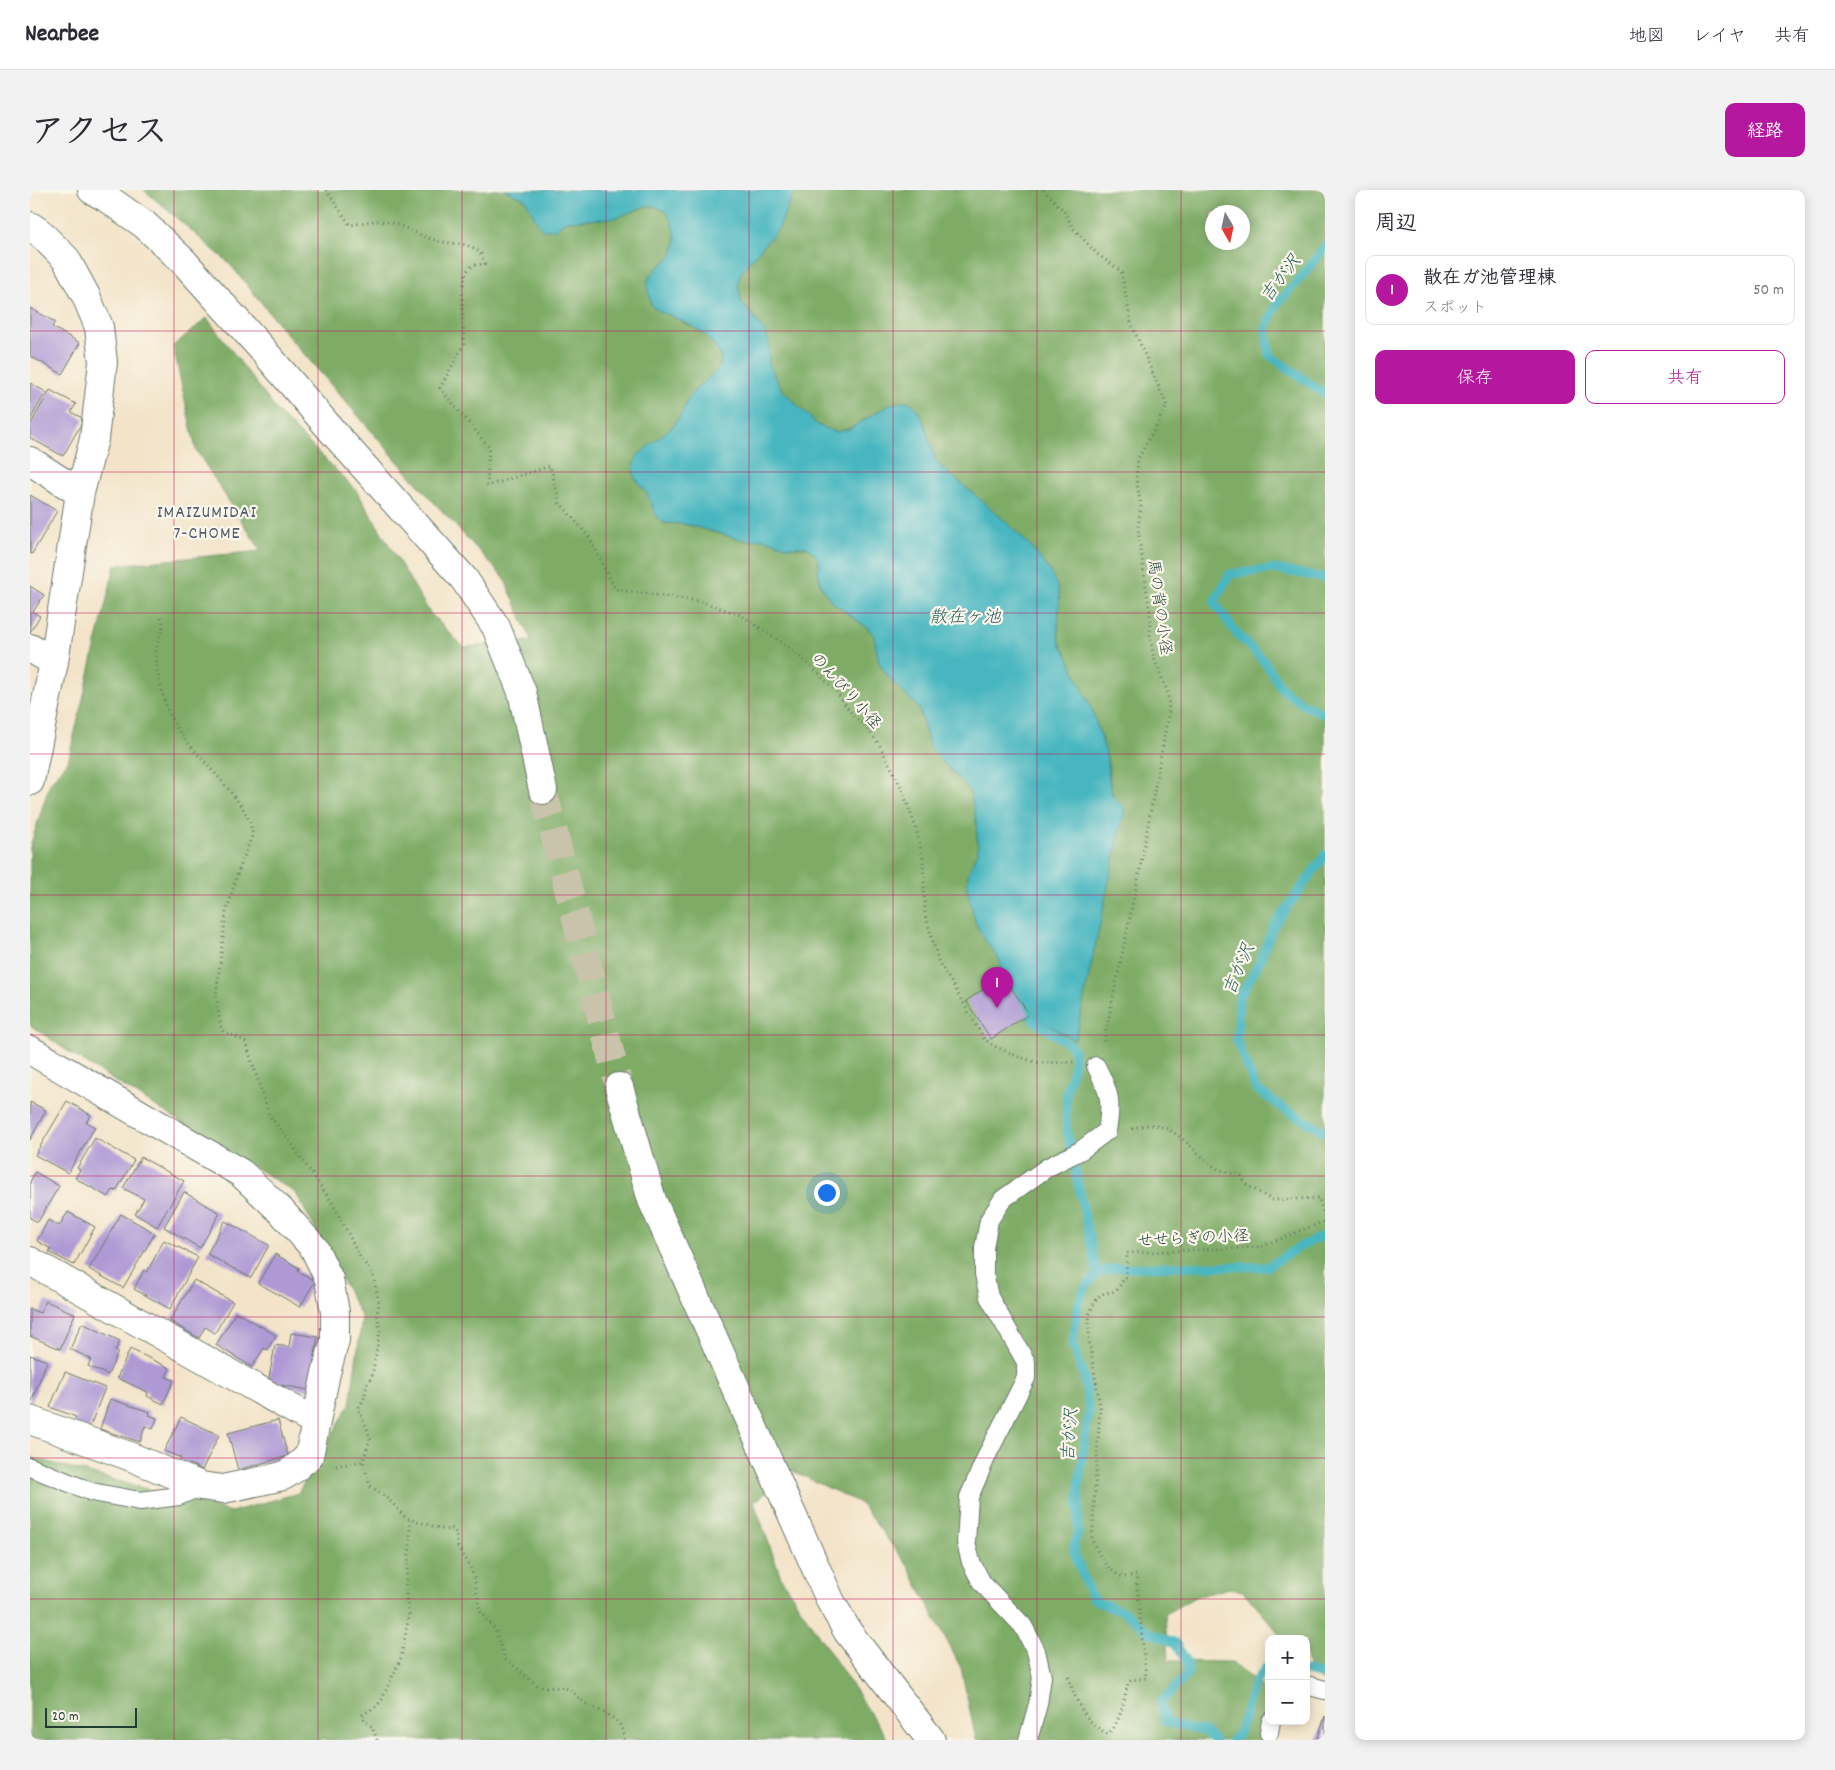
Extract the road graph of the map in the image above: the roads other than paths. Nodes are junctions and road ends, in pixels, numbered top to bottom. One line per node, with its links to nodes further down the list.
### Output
1 (92, 190): 8 (street)
2 (30, 226): 4 (street)
3 (30, 461): 4 (street)
4 (80, 493): 6 (street)
5 (30, 648): 6 (street)
6 (54, 662): 7 (street)
7 (30, 781)
8 (543, 790)
9 (30, 1050): 14 (street)
10 (1096, 1066): 20 (lane)
11 (619, 1087): 19 (street)
12 (30, 1261): 14 (street)
13 (30, 1420): 16 (street)
14 (316, 1422): 16 (street)
15 (30, 1467): 16 (lane)
16 (201, 1486)
17 (1310, 1687): 18 (lane)
18 (1325, 1690)
19 (931, 1740)
20 (1028, 1740)

